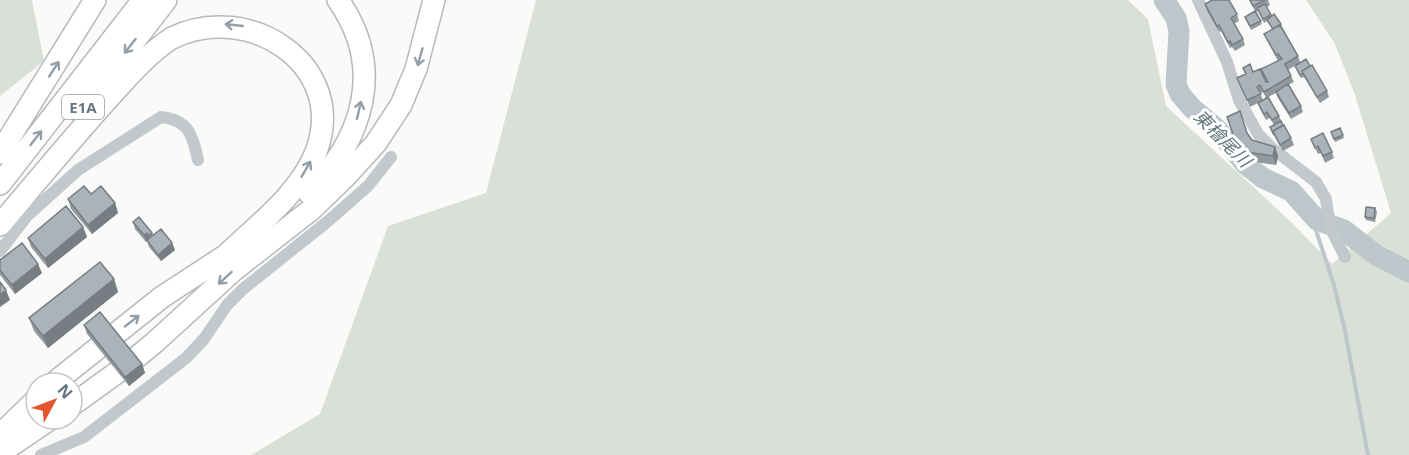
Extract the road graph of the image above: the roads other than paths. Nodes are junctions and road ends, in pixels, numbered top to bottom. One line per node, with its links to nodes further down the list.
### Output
1 (95, 0): 9 (highway, one-way to 1)
2 (143, 0): 12 (highway, E1A, one-way to 2)
3 (166, 0): 13 (highway, E1A, one-way to 13)
4 (338, 0): 16 (highway, one-way to 4)
5 (426, 0): 8 (highway)
6 (434, 0): 8 (highway)
7 (1198, 0): 17 (street)
8 (428, 26): 19 (highway, one-way to 19)
9 (0, 153)
10 (391, 157): 24 (street)
11 (198, 160): 15 (street)
12 (0, 184)
13 (0, 215)
14 (0, 225): 16 (highway, one-way to 14)
15 (0, 251)
16 (224, 257): 18 (highway, one-way to 16)
17 (1345, 257)
18 (69, 371)
19 (84, 396)
20 (24, 412): 22 (highway)
21 (32, 431): 23 (highway)
22 (0, 435)
23 (0, 453)
24 (41, 455)

